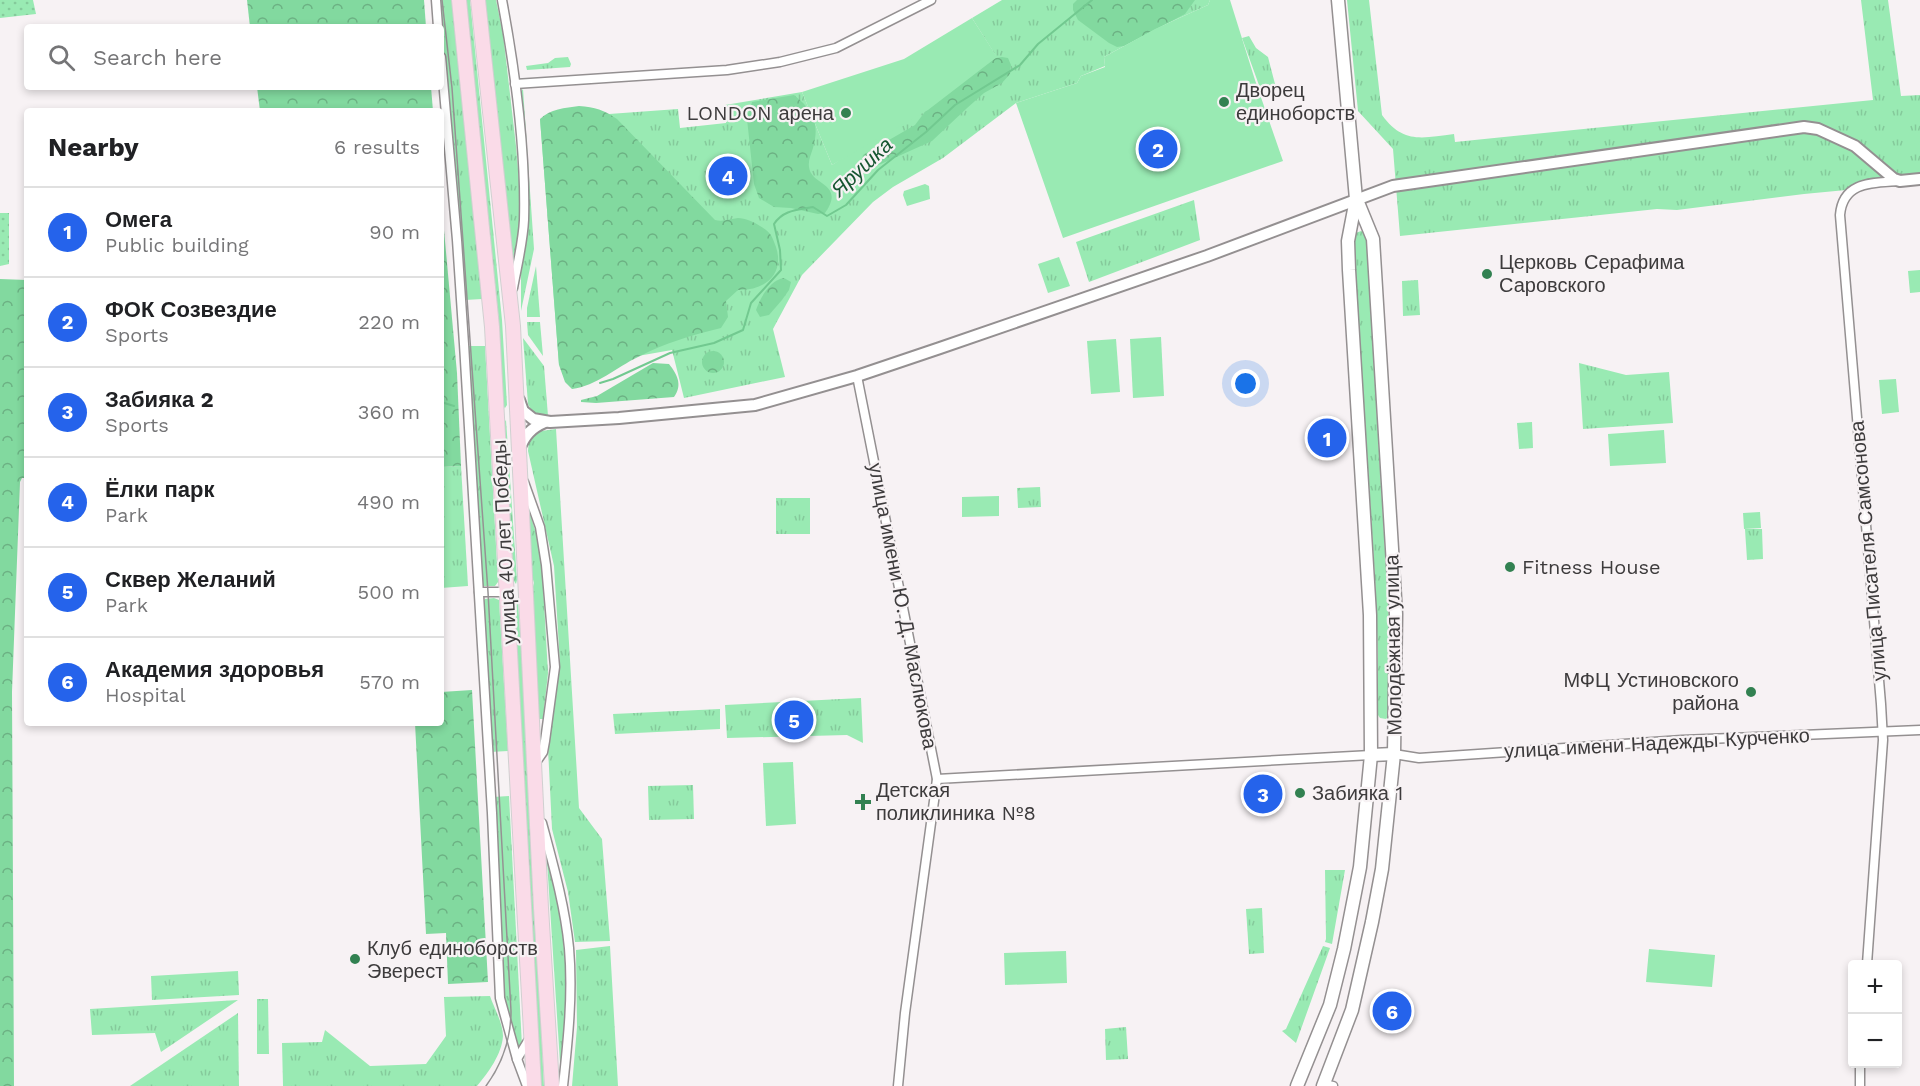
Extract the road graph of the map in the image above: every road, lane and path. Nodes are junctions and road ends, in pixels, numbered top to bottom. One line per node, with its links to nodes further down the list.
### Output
1 (436, 0): 7 (street)
2 (459, 0): 17 (main road, улица 40 лет Победы)
3 (478, 0): 13 (main road, улица 40 лет Победы)
4 (502, 0): 8 (street, улица 40 лет Победы)
5 (931, 0): 8 (street)
6 (1338, 0): 12 (main road, Молодёжная улица)
7 (438, 24)
8 (515, 84): 13 (street, улица 40 лет Победы)
9 (444, 90): 22 (street, улица 40 лет Победы)
10 (1920, 179): 11 (street)
11 (1900, 181): 12 (street); 24 (street, улица Писателя Самсонова)
12 (1356, 199): 14 (street); 26 (main road, Молодёжная улица); 27 (main road, Молодёжная улица)
13 (510, 300): 15 (main road, улица 40 лет Победы)
14 (857, 376): 18 (street); 29 (street, улица имени Ю. Д. Маслюкова)
15 (516, 394): 16 (main road, улица 40 лет Победы); 18 (street)
16 (517, 415): 17 (main road); 19 (main road, улица 40 лет Победы)
17 (497, 416): 23 (main road, улица 40 лет Победы)
18 (545, 422): 19 (street)
19 (519, 450): 20 (main road, улица 40 лет Победы)
20 (519, 468): 21 (main road, улица 40 лет Победы); 28 (street, улица 40 лет Победы)
21 (526, 591): 23 (main road); 28 (main road, улица 40 лет Победы)
22 (479, 592): 23 (street); 33 (street, улица 40 лет Победы)
23 (508, 592): 32 (main road, улица 40 лет Победы)
24 (1882, 730): 25 (street, улица имени Надежды Курченко); 27 (street, улица имени Надежды Курченко); 31 (street, улица Писателя Самсонова)
25 (1920, 730)
26 (1371, 754): 27 (main road); 29 (street); 40 (main road, Молодёжная улица)
27 (1394, 754): 41 (main road, Молодёжная улица)
28 (534, 766): 30 (main road, улица 40 лет Победы)
29 (937, 779): 39 (street, улица имени Ю. Д. Маслюкова)
30 (536, 800): 37 (main road, улица 40 лет Победы); 38 (street, улица 40 лет Победы)
31 (1867, 960)
32 (531, 1035): 33 (street); 36 (main road, улица 40 лет Победы)
33 (517, 1059): 35 (street, улица 40 лет Победы)
34 (1860, 1068): 42 (street)
35 (526, 1086)
36 (534, 1086)
37 (552, 1086)
38 (563, 1086)
39 (898, 1086)
40 (1297, 1086)
41 (1326, 1086)
42 (1860, 1086)

